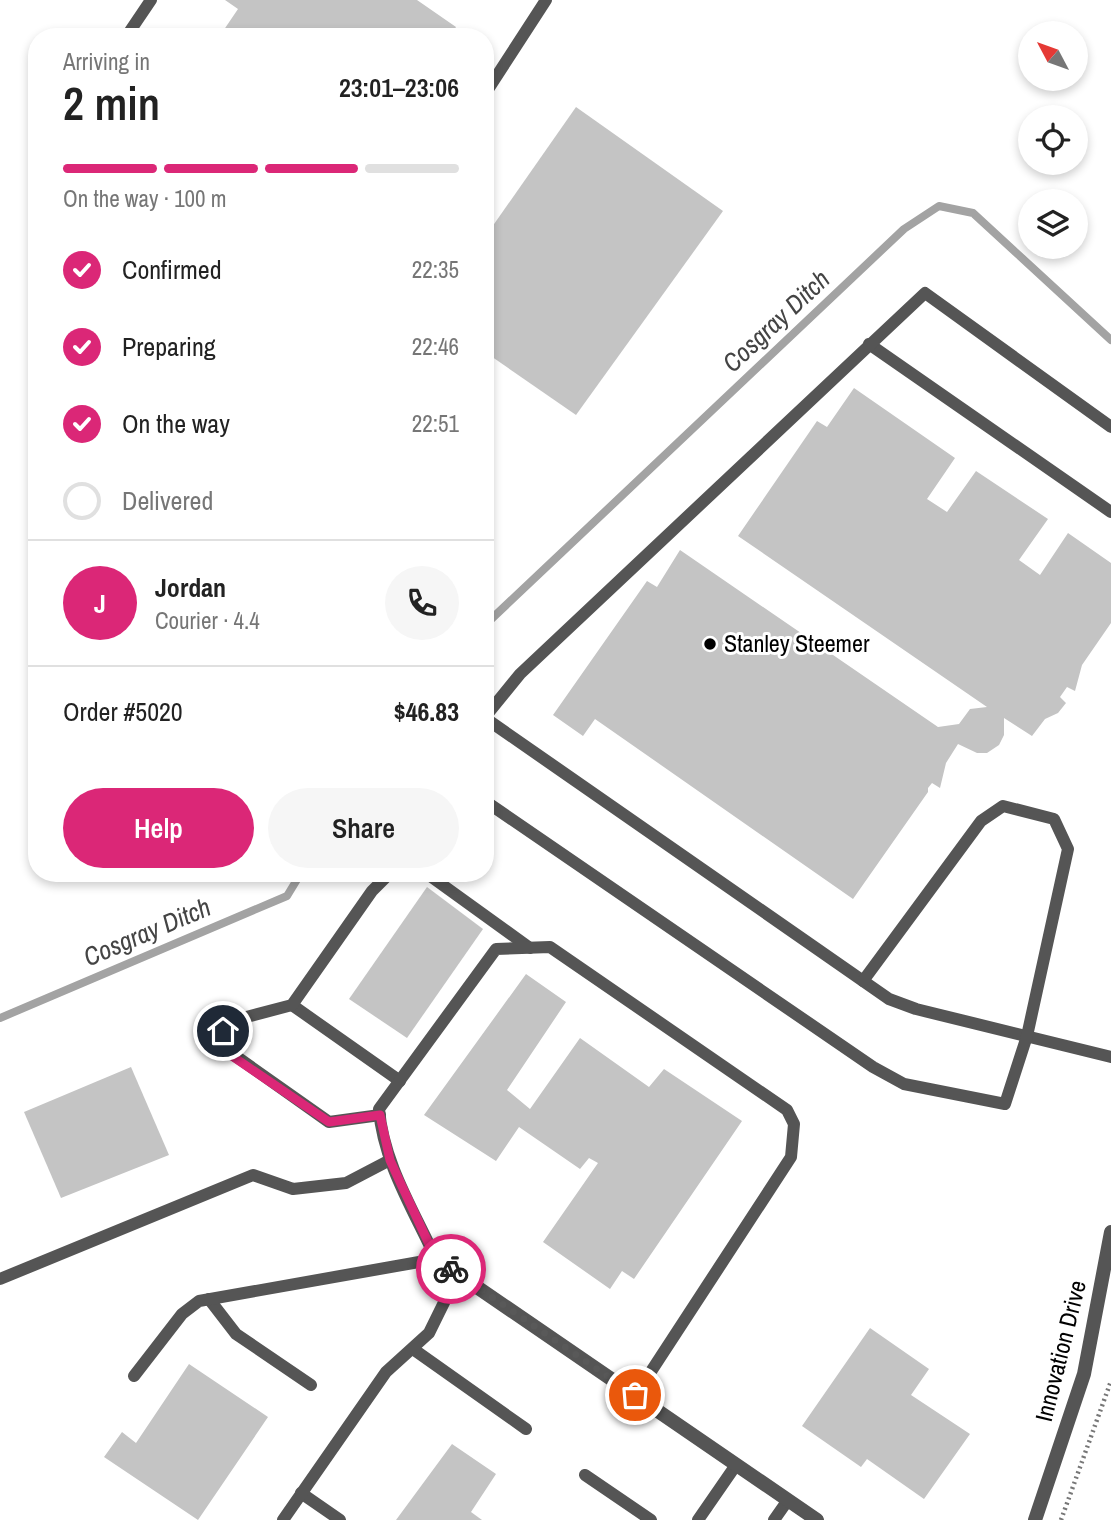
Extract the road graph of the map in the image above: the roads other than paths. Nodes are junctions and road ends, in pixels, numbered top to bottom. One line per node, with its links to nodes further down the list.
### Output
1 (151, 0): 3 (lane)
2 (546, 0): 4 (lane)
3 (132, 28)
4 (494, 80)
5 (869, 344): 6 (lane); 7 (lane); 8 (lane)
6 (1111, 427)
7 (1111, 512)
8 (494, 707)
9 (494, 724): 14 (lane)
10 (494, 807): 16 (lane)
11 (381, 882): 15 (lane)
12 (438, 882): 13 (lane)
13 (530, 948): 18 (lane); 29 (lane)
14 (863, 981): 16 (lane); 16 (lane)
15 (292, 1004): 18 (lane); 19 (lane)
16 (1027, 1036): 17 (lane)
17 (1111, 1057)
18 (400, 1081): 19 (lane)
19 (380, 1115): 20 (lane)
20 (390, 1160): 22 (lane); 24 (lane)
21 (1111, 1232): 41 (street, Innovation Drive)
22 (436, 1259): 23 (street); 25 (lane)
23 (458, 1274): 26 (lane); 29 (street)
24 (0, 1279)
25 (209, 1299): 27 (lane); 28 (lane)
26 (413, 1349): 30 (lane); 33 (lane)
27 (134, 1376)
28 (311, 1385)
29 (635, 1395): 31 (street)
30 (526, 1429)
31 (736, 1465): 34 (street); 38 (lane)
32 (584, 1475): 37 (lane)
33 (302, 1493): 35 (lane); 36 (lane)
34 (788, 1500): 39 (lane); 40 (street)
35 (283, 1520)
36 (340, 1520)
37 (651, 1520)
38 (698, 1520)
39 (774, 1520)
40 (817, 1520)
41 (1035, 1520)

